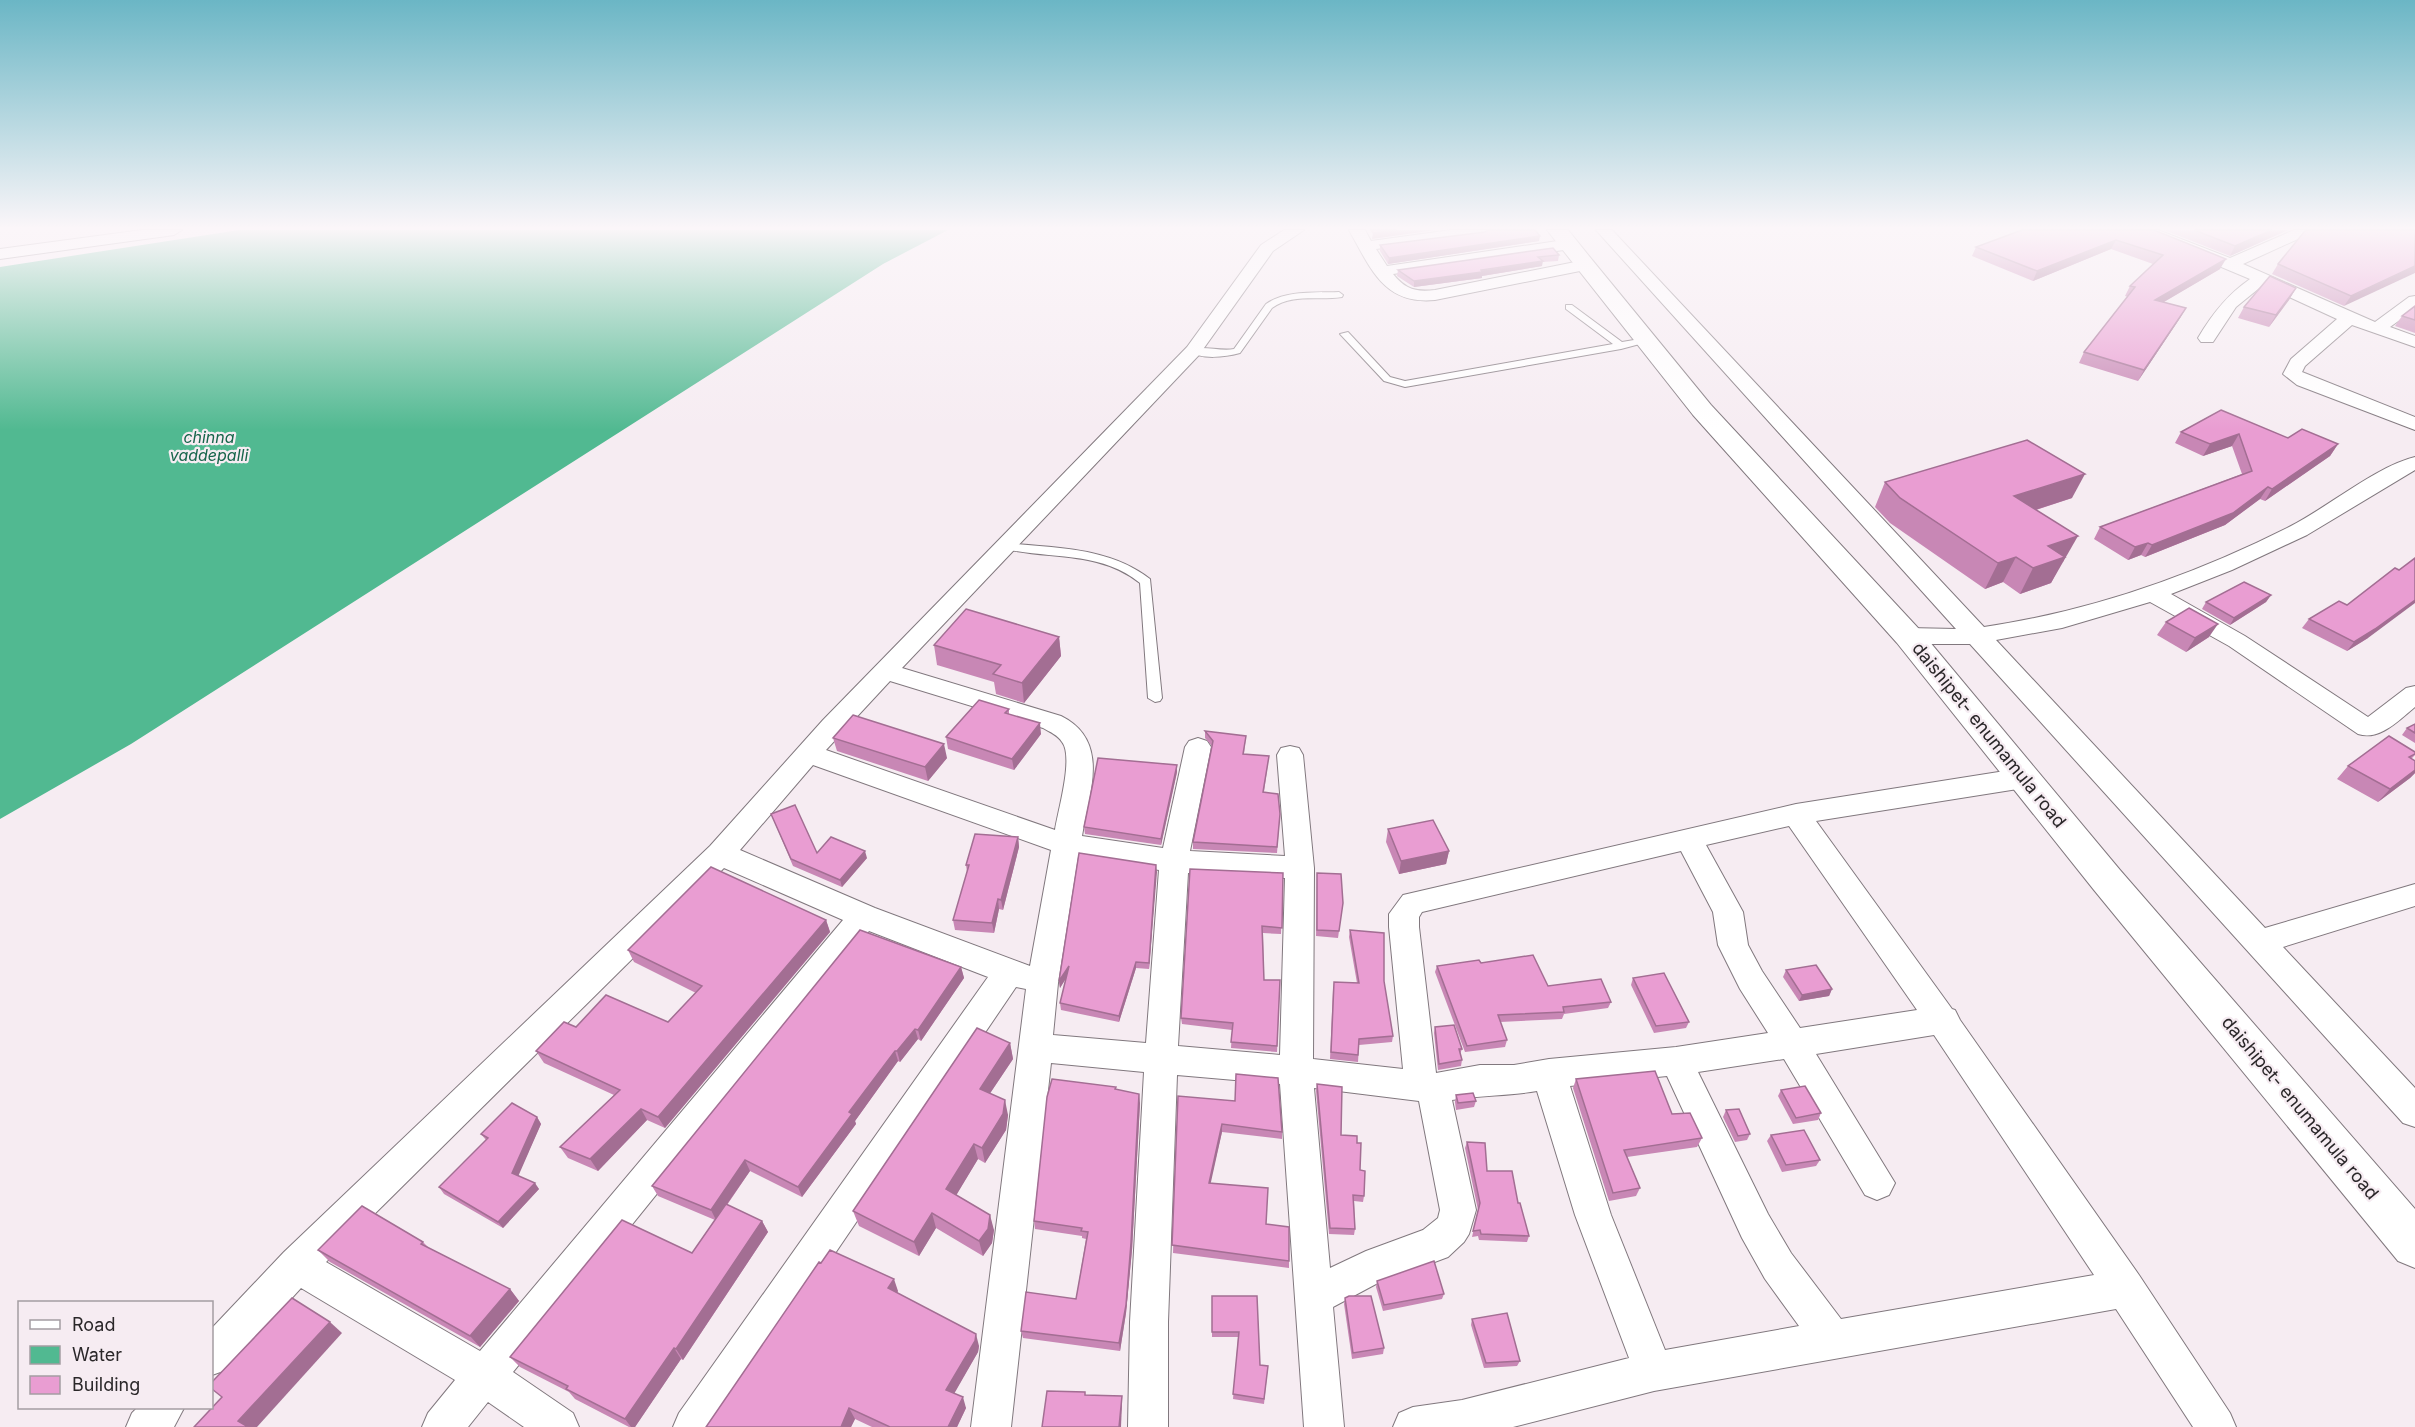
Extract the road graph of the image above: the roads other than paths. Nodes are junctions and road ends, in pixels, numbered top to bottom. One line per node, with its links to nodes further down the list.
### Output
1 (1232, 297): 15 (street)
2 (1308, 297): 15 (lane)
3 (1604, 297): 14 (street, daishipet- enumamula road)
4 (1666, 297): 20 (street)
5 (2235, 297): 12 (street)
6 (2303, 297): 9 (street)
7 (2415, 301): 10 (street)
8 (1569, 307): 14 (lane)
9 (2349, 318): 10 (street); 16 (street)
10 (2376, 329): 13 (street)
11 (1345, 334): 14 (lane)
12 (2207, 338)
13 (2415, 342)
14 (1634, 343): 21 (street, daishipet- enumamula road)
15 (1193, 351): 18 (street)
16 (2415, 424)
17 (2415, 463): 19 (street)
18 (1013, 547): 22 (street); 24 (lane)
19 (2151, 593): 20 (street); 25 (street)
20 (1979, 635): 21 (street); 39 (street)
21 (1908, 636): 30 (street, daishipet- enumamula road)
22 (887, 672): 28 (street); 33 (street)
23 (2415, 694): 25 (street)
24 (1155, 698)
25 (2367, 728): 26 (street)
26 (2396, 746)
27 (1198, 747): 35 (street)
28 (809, 754): 33 (street); 34 (street)
29 (1290, 755): 36 (street)
30 (2024, 778): 31 (street); 52 (street, daishipet- enumamula road)
31 (1796, 814): 32 (street); 42 (street)
32 (1688, 839): 43 (street); 49 (street)
33 (1067, 846): 35 (street); 41 (street)
34 (720, 854): 38 (street); 53 (street)
35 (1174, 861): 36 (street); 45 (street)
36 (1300, 868): 47 (street)
37 (2415, 895): 39 (street)
38 (864, 916): 40 (street); 59 (street)
39 (2259, 942): 50 (street)
40 (1009, 972): 41 (street); 64 (street)
41 (1042, 983): 44 (street)
42 (1944, 1020): 43 (street); 54 (street)
43 (1793, 1045): 46 (street); 51 (street)
44 (1036, 1048): 45 (street); 65 (street)
45 (1161, 1058): 47 (street); 66 (street)
46 (1676, 1061): 48 (street); 56 (street)
47 (1296, 1071): 49 (street); 55 (street)
48 (1549, 1074): 49 (street); 58 (street)
49 (1427, 1087): 55 (street)
50 (2415, 1112)
51 (1877, 1183)
52 (2415, 1245)
53 (297, 1265): 57 (street); 59 (street)
54 (2126, 1288): 56 (street); 69 (street)
55 (1314, 1297): 67 (street)
56 (1832, 1339): 58 (street)
57 (213, 1355)
58 (1654, 1371): 68 (street)
59 (485, 1376): 62 (street); 63 (street)
60 (162, 1409): 61 (street)
61 (146, 1427)
62 (442, 1427)
63 (559, 1427)
64 (693, 1427)
65 (991, 1427)
66 (1148, 1427)
67 (1324, 1427)
68 (1413, 1427)
69 (2216, 1427)

